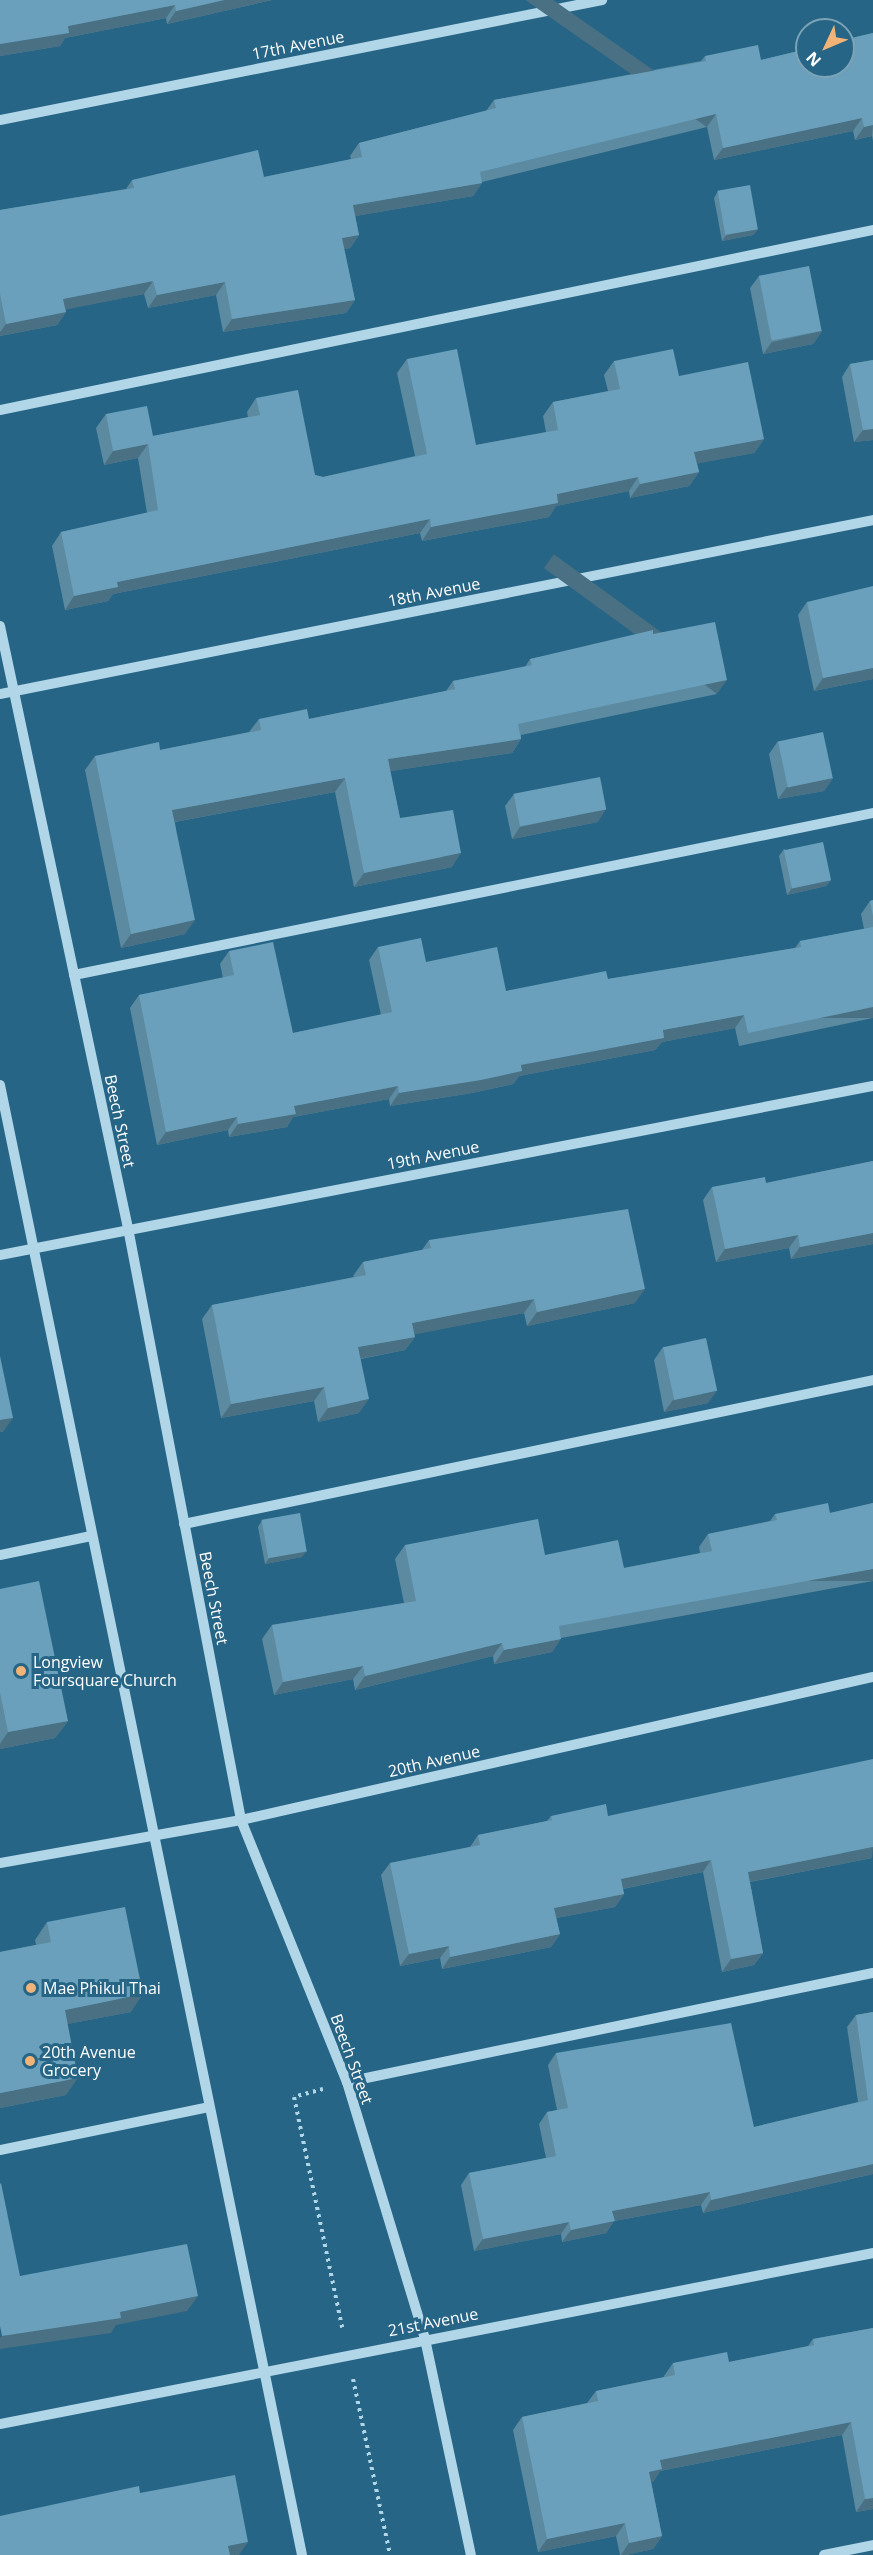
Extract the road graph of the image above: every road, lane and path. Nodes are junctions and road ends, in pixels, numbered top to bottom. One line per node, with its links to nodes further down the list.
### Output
1 (602, 0): 2 (street, 17th Avenue)
2 (0, 120)
3 (873, 230): 4 (street)
4 (0, 410)
5 (873, 520): 7 (street, 18th Avenue)
6 (0, 626): 7 (street, Beech Street)
7 (14, 691): 8 (street, 18th Avenue); 10 (street, Beech Street)
8 (0, 694)
9 (873, 813): 10 (street)
10 (74, 975): 13 (street, Beech Street)
11 (0, 1085): 14 (street)
12 (873, 1086): 13 (street, 19th Avenue)
13 (128, 1228): 14 (street, 19th Avenue); 17 (street, Beech Street)
14 (33, 1248): 15 (street, 19th Avenue); 18 (street)
15 (0, 1255)
16 (873, 1380): 17 (street)
17 (184, 1524): 21 (street, Beech Street)
18 (92, 1536): 19 (street); 22 (street)
19 (0, 1555)
20 (873, 1677): 21 (street, 20th Avenue)
21 (241, 1820): 22 (street, 20th Avenue); 25 (street, Beech Street)
22 (152, 1836): 23 (street, 20th Avenue); 26 (street)
23 (0, 1863)
24 (873, 1973): 25 (street)
25 (347, 2082): 29 (street, Beech Street); 30 (path)
26 (209, 2107): 27 (street); 31 (street)
27 (0, 2150)
28 (873, 2253): 29 (street, 21st Avenue)
29 (425, 2339): 30 (street, 21st Avenue); 36 (street, Beech Street)
30 (348, 2355): 31 (street, 21st Avenue); 35 (path)
31 (265, 2372): 32 (street, 21st Avenue); 34 (street)
32 (0, 2424)
33 (873, 2545): 37 (street)
34 (302, 2555)
35 (390, 2555)
36 (471, 2555)
37 (824, 2555)

